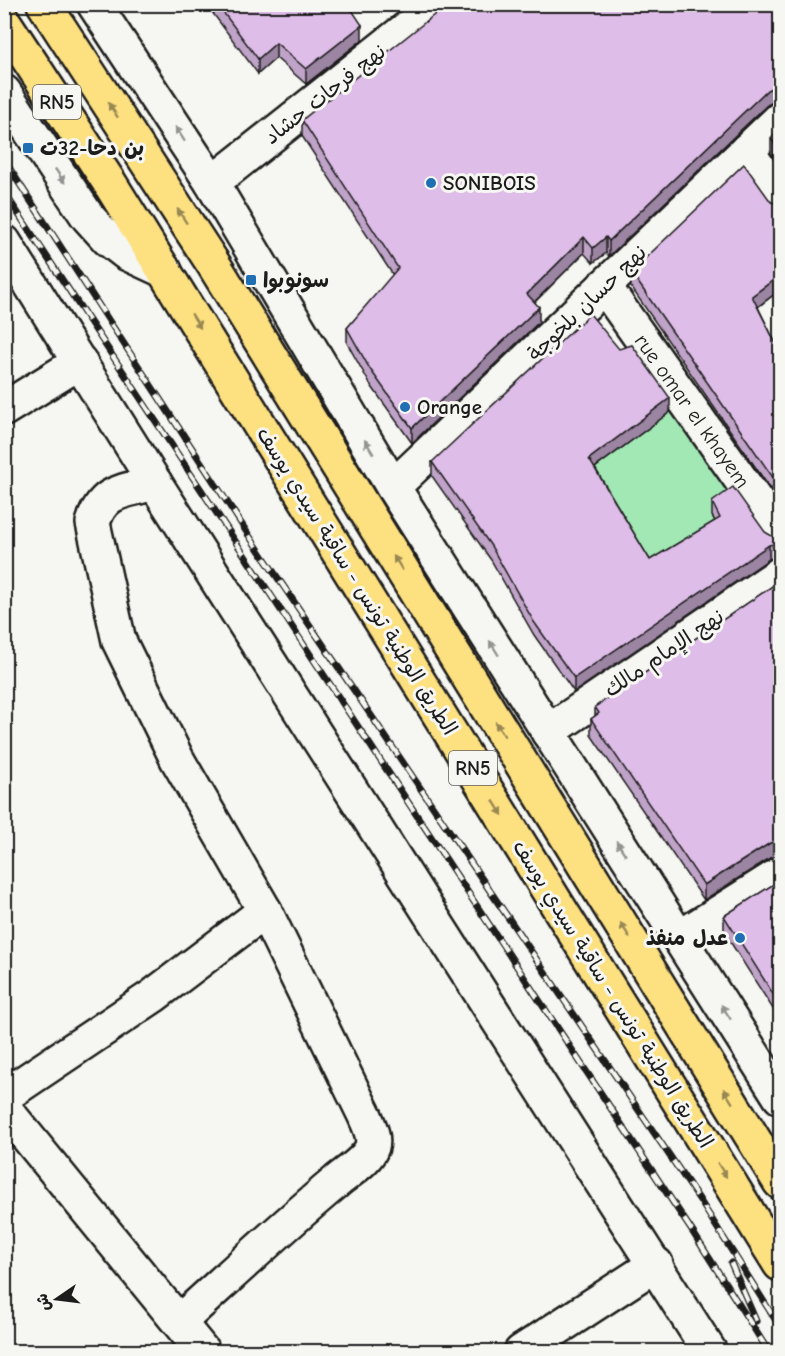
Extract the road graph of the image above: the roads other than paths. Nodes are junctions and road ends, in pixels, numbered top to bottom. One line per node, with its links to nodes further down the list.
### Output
1 (44, 4): 26 (highway, الطريق الوطنية تونس - ساقية سيدي يوسف / RN5, one-way to 1)
2 (94, 4): 8 (street, one-way to 2)
3 (438, 4): 8 (street, نهج فرحات حشاد)
4 (4, 22): 11 (highway, الطريق الوطنية تونس - ساقية سيدي يوسف / RN5)
5 (4, 92): 11 (street, one-way to 11)
6 (780, 118): 7 (street, نهج حسان بلخوجة)
7 (747, 150): 9 (street); 12 (street, نهج حسان بلخوجة)
8 (212, 183): 16 (street, one-way to 8)
9 (780, 201)
10 (4, 242): 13 (street)
11 (165, 271): 28 (highway, الطريق الوطنية تونس - ساقية سيدي يوسف / RN5, one-way to 28)
12 (604, 286): 16 (street, نهج حسان بلخوجة); 17 (street, rue omar el khayem)
13 (80, 362): 14 (street); 15 (street)
14 (4, 409)
15 (155, 483): 21 (street); 27 (street)
16 (393, 487): 19 (street, one-way to 16)
17 (780, 535)
18 (780, 574): 19 (street, نهج الإمام مالك)
19 (548, 732): 22 (street, one-way to 19)
20 (780, 874): 22 (street)
21 (265, 911): 23 (street); 29 (street)
22 (679, 938): 24 (street, one-way to 22)
23 (4, 1096)
24 (780, 1097)
25 (4, 1107): 29 (street)
26 (780, 1182)
27 (656, 1264): 31 (street); 32 (street)
28 (780, 1264)
29 (180, 1321): 30 (street)
30 (203, 1352)
31 (521, 1352)
32 (710, 1352)

